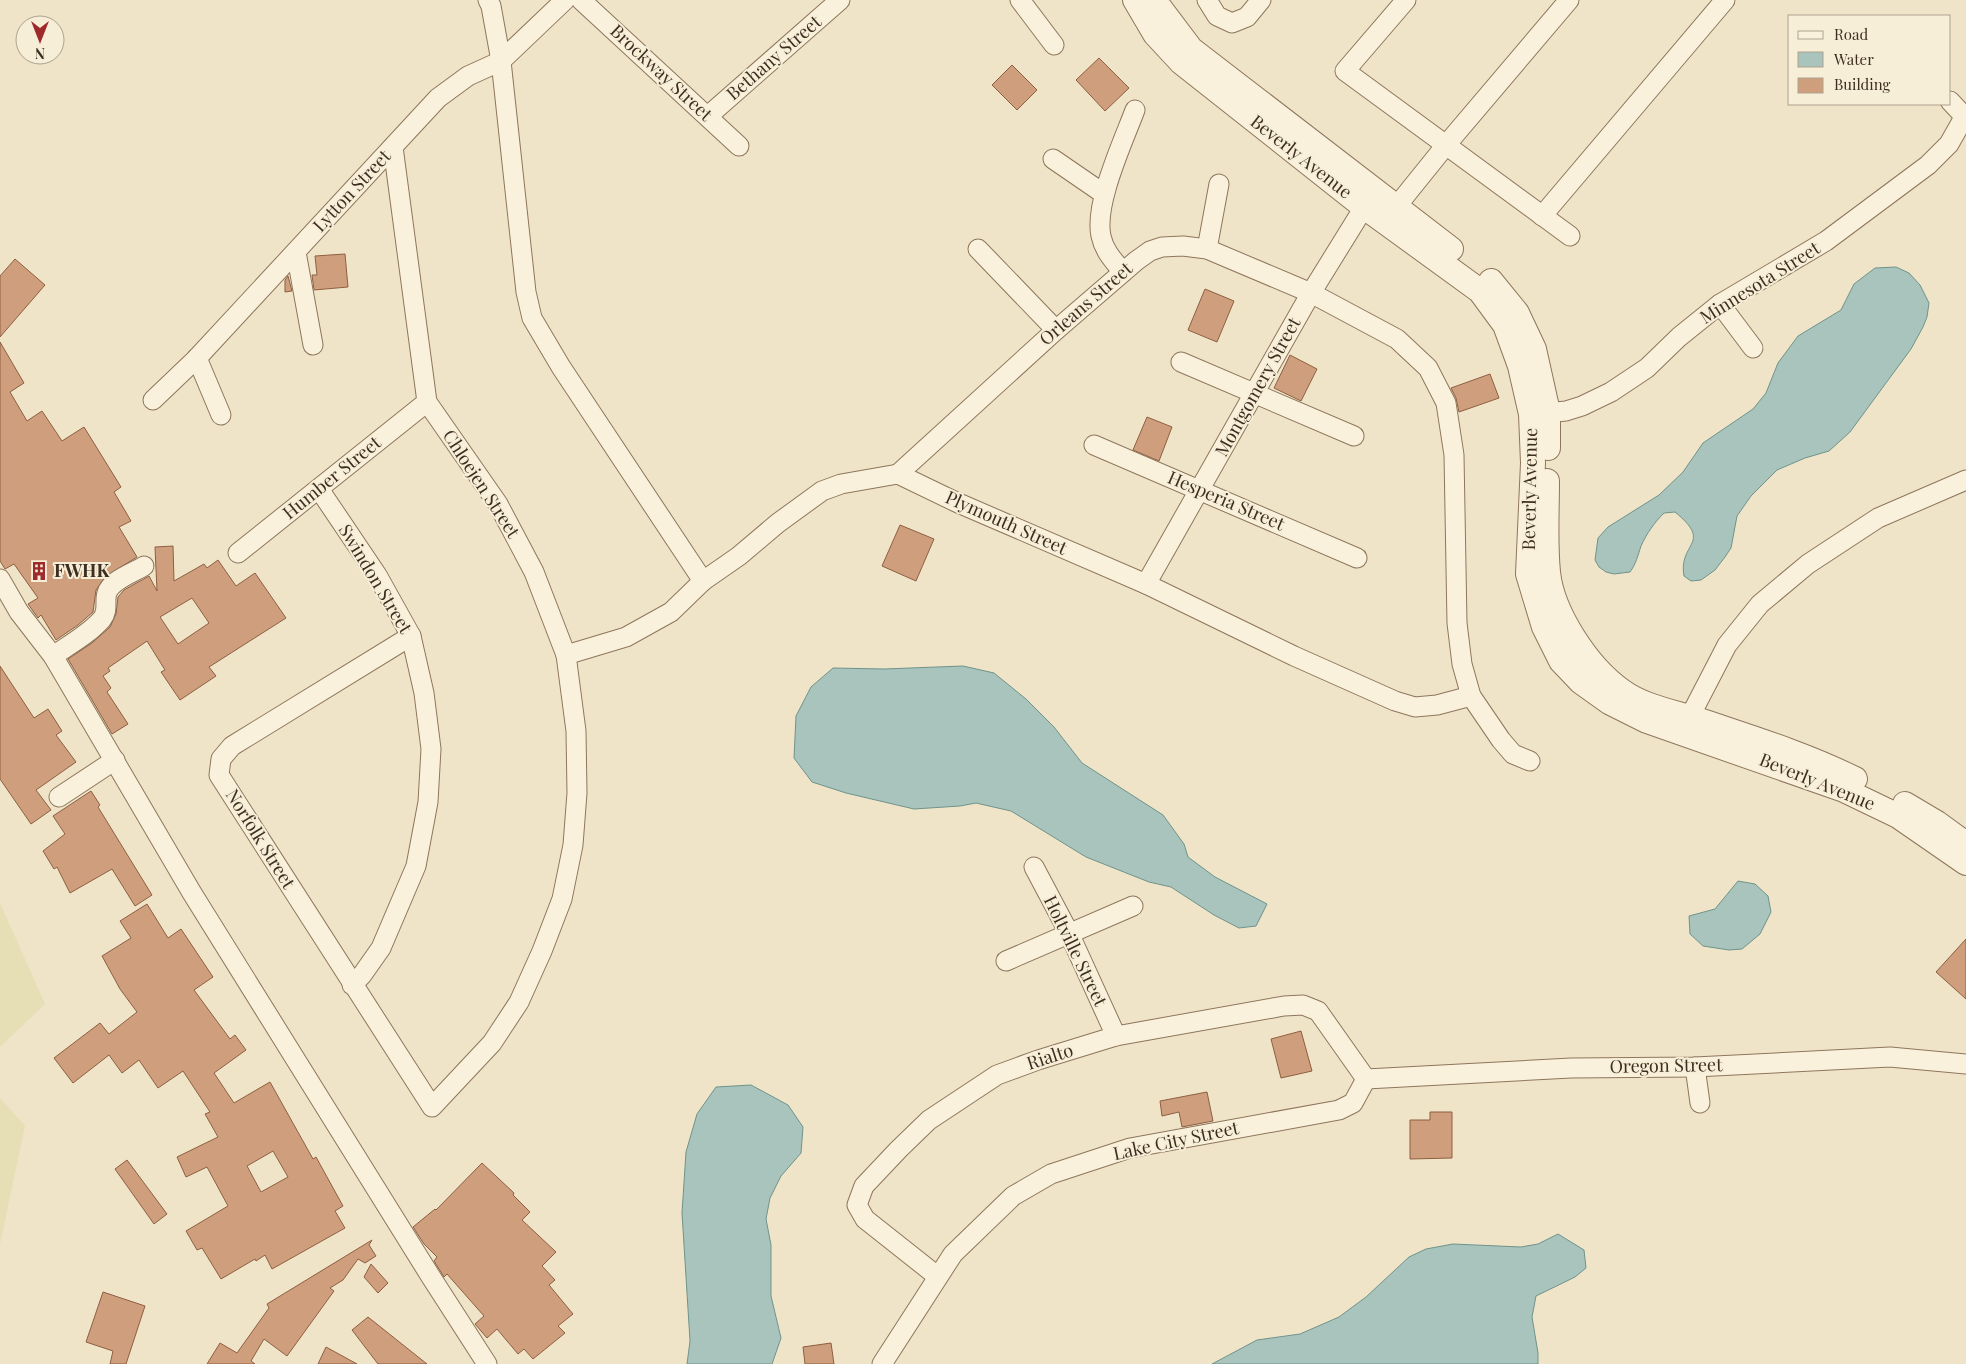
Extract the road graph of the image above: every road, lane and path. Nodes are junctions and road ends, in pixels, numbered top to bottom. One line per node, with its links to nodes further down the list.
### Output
1 (488, 0): 14 (street)
2 (565, 0): 14 (street, Lytton Street)
3 (581, 0): 18 (street, Brockway Street)
4 (840, 0): 18 (street, Bethany Street)
5 (1020, 0): 13 (street)
6 (1135, 0): 25 (street, Beverly Avenue)
7 (1154, 0): 25 (street, Beverly Avenue)
8 (1207, 0): 9 (street)
9 (1261, 0)
10 (1406, 0): 19 (street)
11 (1569, 0): 19 (street)
12 (1725, 0): 27 (street)
13 (1054, 45)
14 (501, 61): 21 (street, Lytton Street); 54 (street)
15 (1951, 102): 17 (street)
16 (1134, 110): 24 (street)
17 (1966, 115): 34 (street, Minnesota Street)
18 (708, 116): 20 (street, Brockway Street)
19 (1446, 145): 26 (street); 27 (street)
20 (739, 146)
21 (393, 147): 31 (street, Lytton Street); 42 (street, Chloejen Street)
22 (1053, 159): 24 (street)
23 (1219, 184): 30 (street)
24 (1104, 194): 32 (street)
25 (1369, 199): 26 (street, Beverly Avenue); 33 (street, Montgomery Street)
26 (1390, 214): 43 (street, Beverly Avenue)
27 (1542, 216): 28 (street)
28 (1570, 236)
29 (978, 249): 35 (street)
30 (1207, 249): 32 (street, Orleans Street); 33 (street, Orleans Street)
31 (296, 252): 36 (street); 38 (street, Lytton Street)
32 (1123, 272): 35 (street, Orleans Street)
33 (1311, 293): 40 (street, Montgomery Street); 60 (street, Orleans Street)
34 (1720, 304): 37 (street); 43 (street, Minnesota Street)
35 (1056, 330): 47 (street, Orleans Street)
36 (313, 345)
37 (1753, 348)
38 (196, 358): 41 (street, Lytton Street); 44 (street)
39 (1181, 362): 40 (street)
40 (1255, 392): 45 (street); 50 (street, Montgomery Street)
41 (153, 400)
42 (427, 402): 49 (street, Humber Street); 58 (street, Chloejen Street)
43 (1539, 413): 61 (street, Beverly Avenue)
44 (221, 415)
45 (1354, 436)
46 (1094, 445): 50 (street, Hesperia Street)
47 (898, 474): 54 (street); 56 (street, Plymouth Street)
48 (1966, 480): 61 (street)
49 (319, 489): 51 (street, Humber Street); 57 (street, Swindon Street)
50 (1200, 490): 52 (street, Hesperia Street); 56 (street, Montgomery Street)
51 (238, 553)
52 (1357, 558)
53 (144, 566): 59 (street)
54 (703, 581): 58 (street)
55 (1, 583): 59 (street)
56 (1146, 584): 60 (street, Plymouth Street)
57 (411, 636): 71 (street, Swindon Street); 71 (street, Norfolk Street)
58 (566, 655): 77 (street, Chloejen Street)
59 (53, 656): 62 (street)
60 (1470, 696): 63 (street)
61 (1685, 725): 65 (street, Beverly Avenue); 66 (street, Beverly Avenue)
62 (115, 760): 64 (street); 79 (street)
63 (1530, 761)
64 (59, 797)
65 (1966, 844)
66 (1966, 863)
67 (1034, 867): 69 (street, Holtville Street)
68 (1133, 906): 69 (street)
69 (1068, 933): 70 (street); 72 (street, Holtville Street)
70 (1006, 961)
71 (352, 985): 77 (street, Norfolk Street)
72 (1116, 1036): 75 (street, Rialto); 78 (street, Rialto)
73 (1966, 1064): 74 (street, Oregon Street)
74 (1695, 1067): 75 (street, Oregon Street); 76 (street)
75 (1366, 1079): 78 (street, Lake City Street)
76 (1700, 1103)
77 (432, 1107)
78 (937, 1276): 80 (street, Lake City Street)
79 (486, 1364)
80 (882, 1364)

